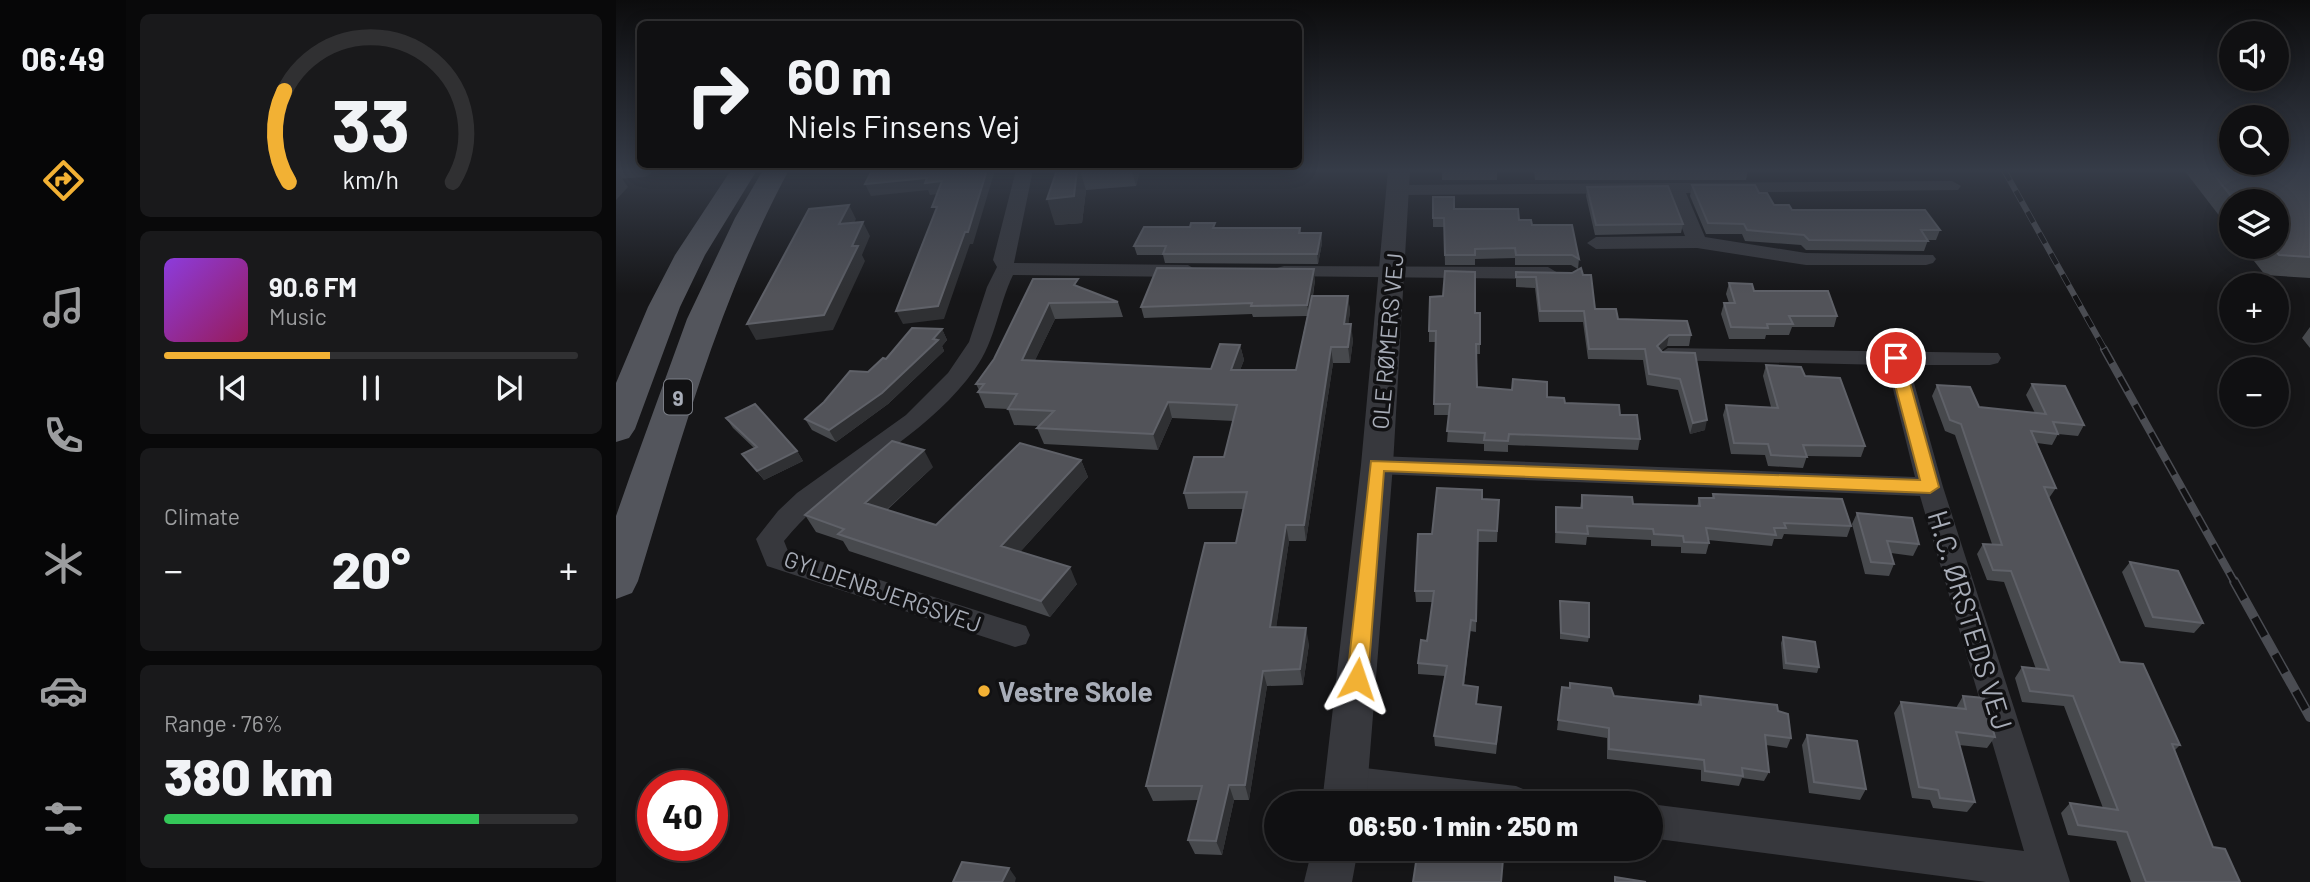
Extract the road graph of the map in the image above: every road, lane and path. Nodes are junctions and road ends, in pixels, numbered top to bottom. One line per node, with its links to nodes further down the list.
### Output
1 (707, 211): 11 (main road)
2 (718, 211): 11 (main road, 9)
3 (755, 211): 8 (main road, 9)
4 (757, 211): 8 (main road)
5 (1015, 211): 13 (street, GYLDENBJERGSVEJ)
6 (1397, 211): 16 (street, OLE RØMERS VEJ)
7 (1690, 211): 9 (street)
8 (751, 218): 24 (main road, 9)
9 (1697, 242): 10 (street); 12 (street)
10 (1596, 243)
11 (690, 255): 21 (main road, 9)
12 (1926, 259)
13 (1007, 267): 14 (street); 25 (street, GYLDENBJERGSVEJ)
14 (1215, 272)
15 (1270, 272): 16 (street)
16 (1393, 272): 17 (street); 22 (street, OLE RØMERS VEJ)
17 (1571, 274)
18 (1668, 355): 19 (street)
19 (1896, 358): 20 (street); 23 (street, H.C. ØRSTEDS VEJ)
20 (1990, 358)
21 (616, 429)
22 (1377, 465): 23 (street); 26 (street, OLE RØMERS VEJ)
23 (1930, 487): 29 (street, H.C. ØRSTEDS VEJ)
24 (616, 581)
25 (1015, 635)
26 (1346, 791)
27 (1663, 823): 29 (street)
28 (1332, 861): 30 (street)
29 (2050, 877)
30 (1328, 882)

